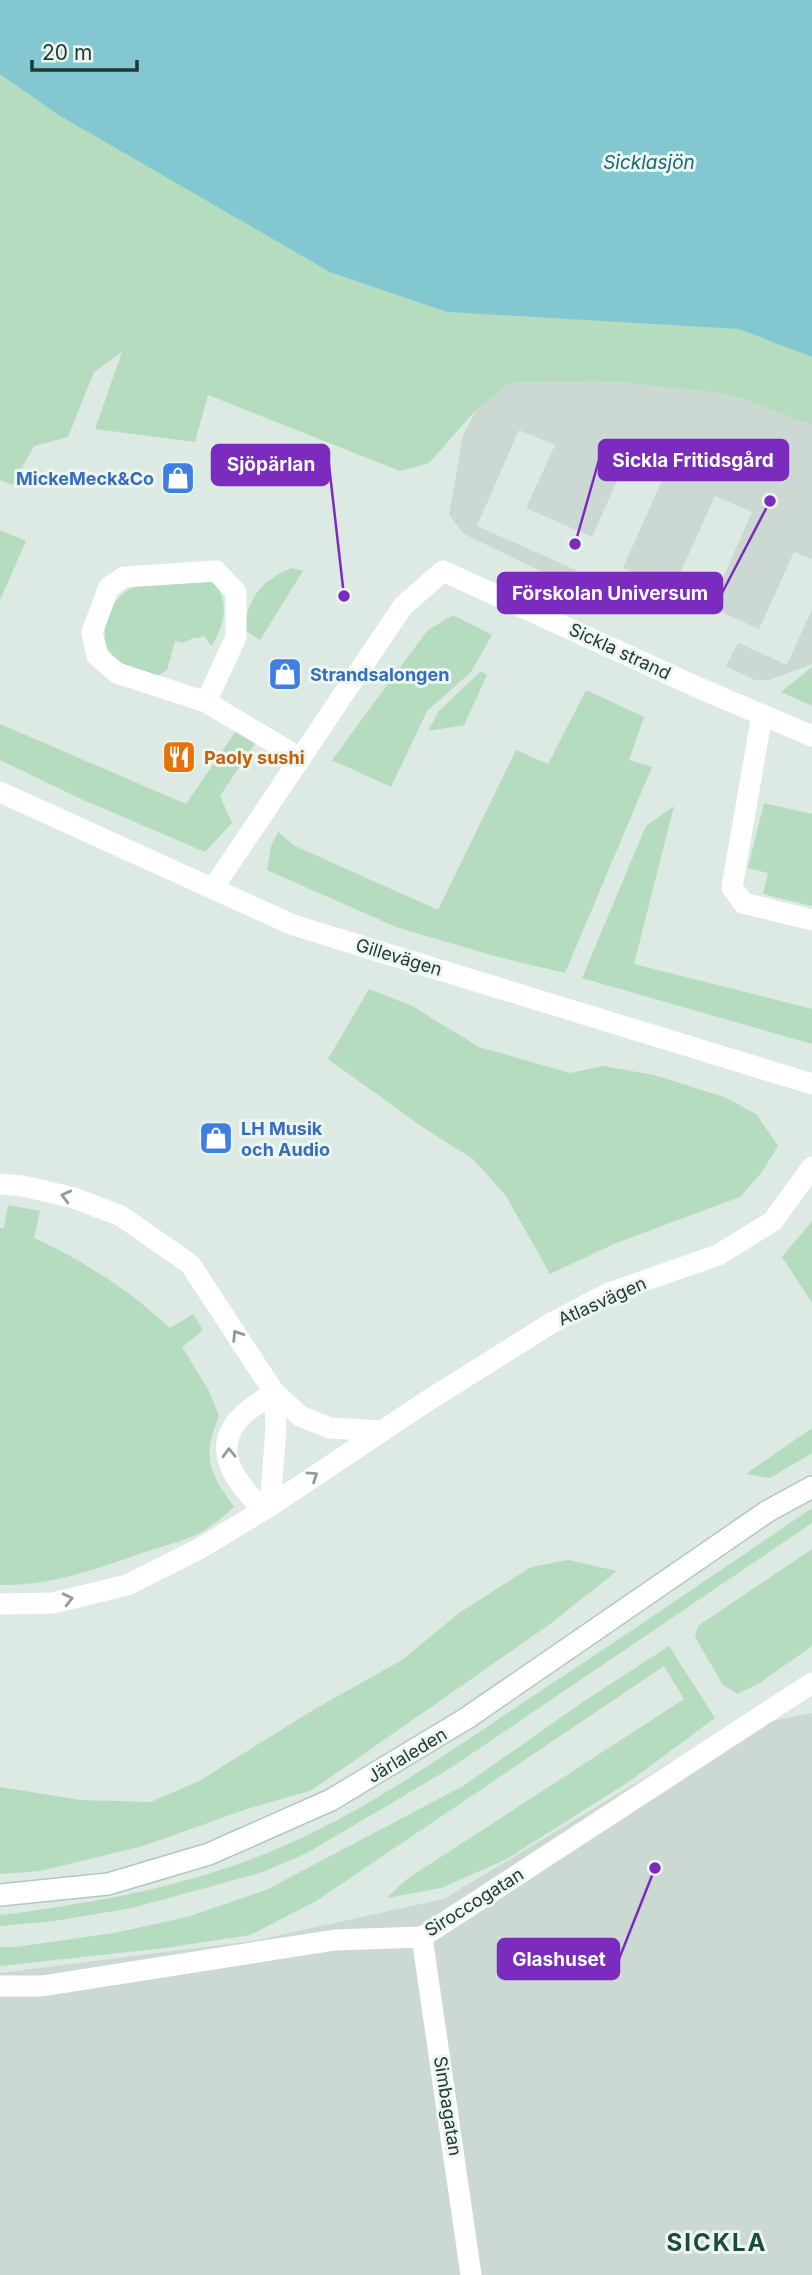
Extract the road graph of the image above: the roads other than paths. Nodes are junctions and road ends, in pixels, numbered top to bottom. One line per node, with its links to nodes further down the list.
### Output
1 (206, 702): 1 (street); 4 (street)
2 (762, 715): 3 (street, Sickla strand); 4 (street, Sickla strand); 7 (street)
3 (812, 737)
4 (300, 758): 6 (street, Sickla strand)
5 (0, 792): 6 (street, Gillevägen)
6 (213, 888): 8 (street, Gillevägen)
7 (812, 920)
8 (812, 1084)
9 (812, 1167): 12 (street, Atlasvägen)
10 (0, 1184): 11 (street, one-way to 10)
11 (274, 1392): 12 (street); 15 (street); 15 (street, one-way to 11)
12 (381, 1431): 15 (street, Atlasvägen, one-way to 12)
13 (812, 1472): 16 (street, Järlaleden)
14 (812, 1487): 16 (street, Järlaleden)
15 (266, 1508): 17 (street, Atlasvägen, one-way to 15)
16 (768, 1511): 19 (street, Järlaleden)
17 (0, 1604)
18 (812, 1683): 20 (street, Siroccogatan)
19 (0, 1895)
20 (422, 1937): 21 (street, Siroccogatan); 22 (street, Simbagatan)
21 (0, 1986)
22 (471, 2275)

